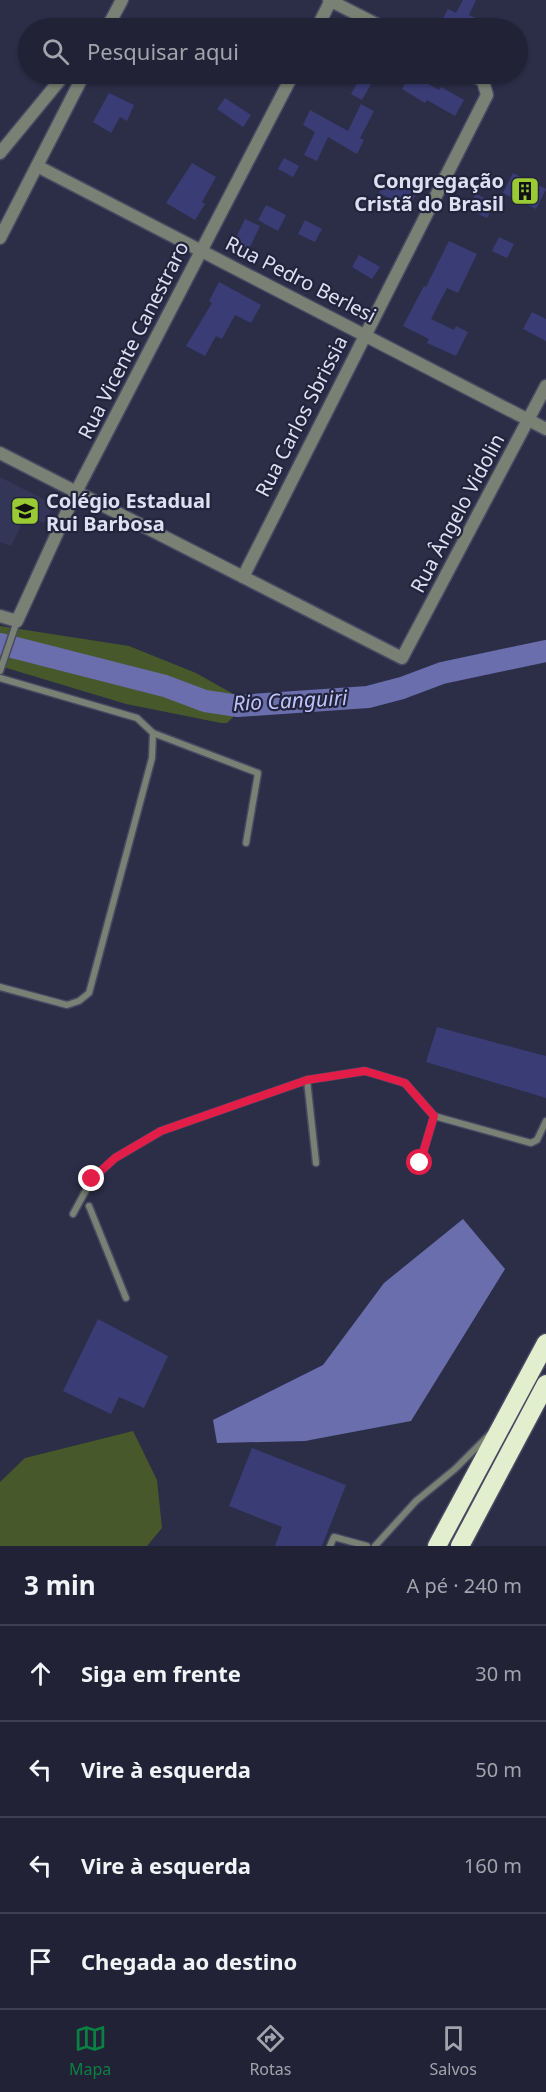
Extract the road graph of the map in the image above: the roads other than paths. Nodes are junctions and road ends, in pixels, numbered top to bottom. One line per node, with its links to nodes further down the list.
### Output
1 (331, 0): 5 (street); 6 (street)
2 (120, 4): 3 (street); 4 (street)
3 (109, 18)
4 (112, 18)
5 (321, 18)
6 (365, 18)
7 (56, 84): 11 (street)
8 (79, 84): 12 (street)
9 (288, 84): 14 (street, Rua Vicente Canestraro)
10 (484, 84): 15 (street, Rua Carlos Sbrissia)
11 (0, 153)
12 (37, 166): 13 (street); 14 (street, Rua Pedro Berlesi)
13 (0, 238)
14 (202, 249): 15 (street, Rua Pedro Berlesi); 20 (street, Rua Vicente Canestraro)
15 (364, 334): 17 (street, Rua Pedro Berlesi); 21 (street, Rua Carlos Sbrissia)
16 (546, 386): 17 (street, Rua Ângelo Vidolin)
17 (528, 419): 18 (street, Rua Pedro Berlesi); 21 (street, Rua Ângelo Vidolin)
18 (546, 429)
19 (0, 453): 20 (street)
20 (76, 492): 21 (street); 23 (street, Rua Vicente Canestraro)
21 (243, 577)
22 (0, 616): 23 (street)
23 (15, 624): 24 (lane)
24 (0, 671)
25 (0, 678): 26 (lane)
26 (153, 733): 27 (lane); 28 (lane)
27 (246, 843)
28 (0, 987)
29 (307, 1080): 30 (lane); 32 (lane); 35 (lane)
30 (434, 1116): 31 (lane); 33 (lane)
31 (546, 1121)
32 (316, 1163)
33 (420, 1163)
34 (89, 1206): 36 (lane)
35 (73, 1214)
36 (126, 1298)
37 (546, 1343): 39 (highway)
38 (546, 1384): 44 (highway)
39 (509, 1412): 42 (lane); 43 (highway)
40 (330, 1546): 41 (lane)
41 (367, 1546)
42 (375, 1546)
43 (437, 1546)
44 (460, 1546)

